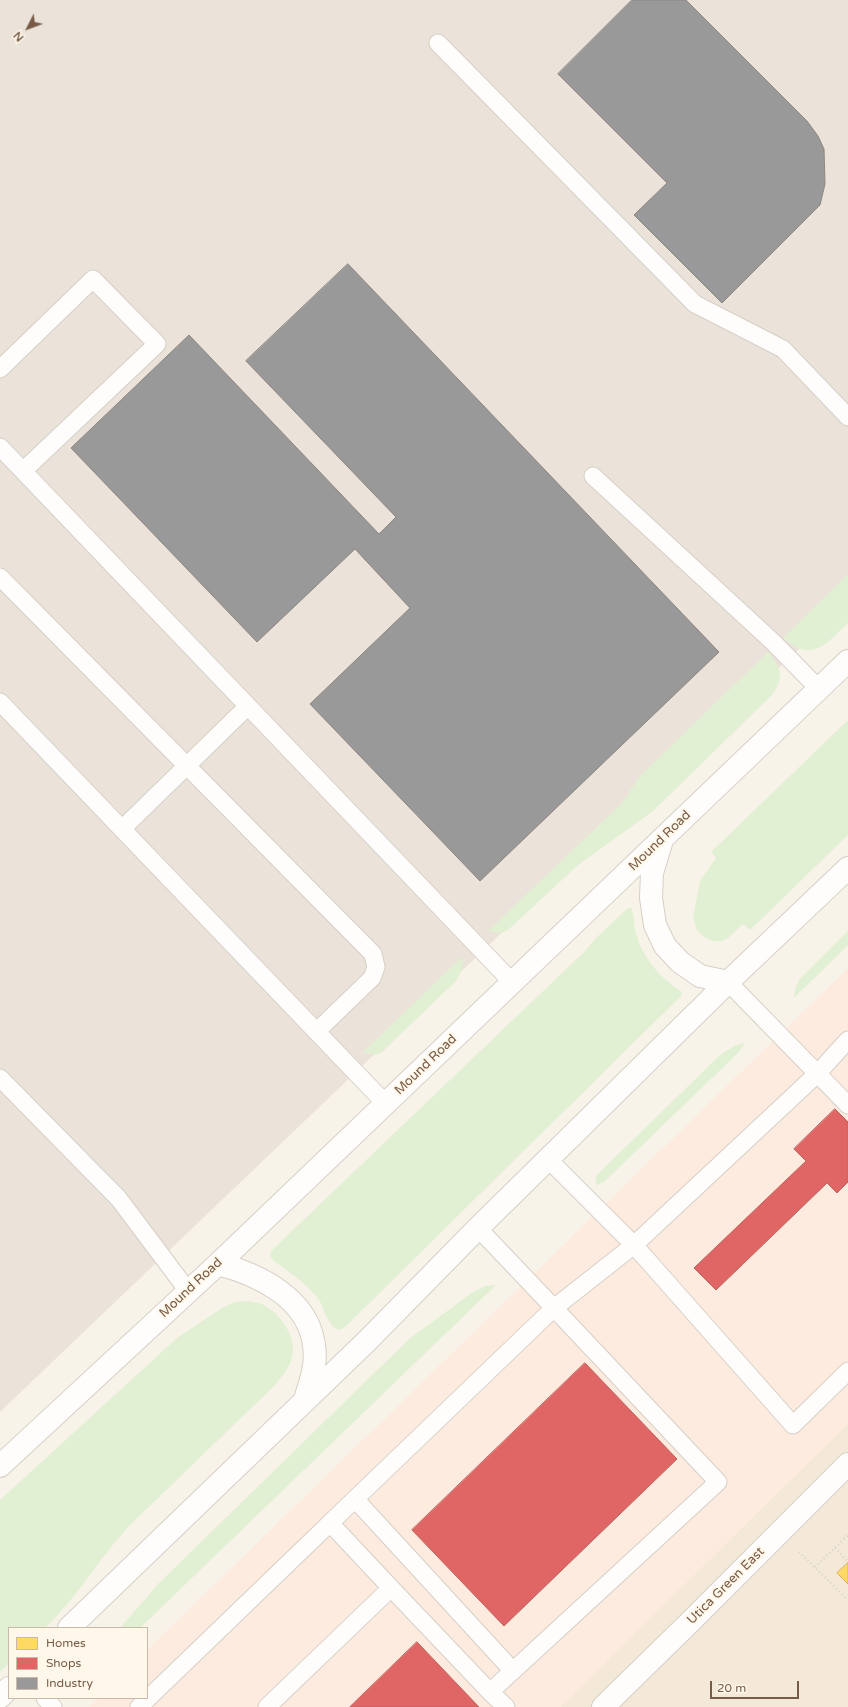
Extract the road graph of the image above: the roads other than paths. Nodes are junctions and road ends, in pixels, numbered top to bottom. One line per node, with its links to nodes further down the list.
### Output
1 (438, 43): 3 (lane)
2 (0, 369): 5 (lane)
3 (848, 417)
4 (0, 447): 5 (lane)
5 (23, 470): 11 (lane)
6 (593, 476): 9 (lane)
7 (0, 577): 12 (lane)
8 (848, 660): 9 (main road, Mound Road)
9 (818, 689): 14 (main road, Mound Road)
10 (0, 702): 13 (lane)
11 (248, 706): 12 (lane); 16 (lane)
12 (186, 766): 13 (lane); 18 (lane)
13 (122, 829): 18 (lane)
14 (662, 839): 16 (main road, Mound Road); 17 (main road)
15 (848, 868): 17 (main road)
16 (512, 982): 22 (main road, Mound Road)
17 (728, 982): 20 (lane); 24 (main road)
18 (317, 1031): 22 (lane)
19 (848, 1040): 20 (lane)
20 (817, 1074): 23 (lane); 26 (lane)
21 (0, 1078): 28 (lane)
22 (386, 1104): 27 (main road, Mound Road)
23 (848, 1106)
24 (548, 1159): 25 (main road); 26 (lane)
25 (478, 1228): 29 (lane); 31 (main road)
26 (634, 1245): 29 (lane); 30 (lane)
27 (218, 1264): 28 (main road, Mound Road); 31 (main road)
28 (188, 1291): 33 (main road, Mound Road)
29 (554, 1308): 34 (lane); 38 (lane)
30 (848, 1371)
31 (305, 1400): 37 (main road)
32 (848, 1464): 49 (main road, Utica Green East)
33 (0, 1466)
34 (355, 1499): 35 (lane); 38 (lane)
35 (330, 1523): 36 (lane); 42 (lane)
36 (391, 1588): 40 (lane); 47 (lane)
37 (70, 1627)
38 (512, 1671): 40 (lane)
39 (8, 1689): 41 (main road)
40 (490, 1692): 48 (lane)
41 (0, 1697)
42 (148, 1698)
43 (46, 1699): 45 (lane)
44 (147, 1699): 46 (lane)
45 (53, 1707)
46 (139, 1707)
47 (267, 1707)
48 (506, 1707)
49 (603, 1707)

